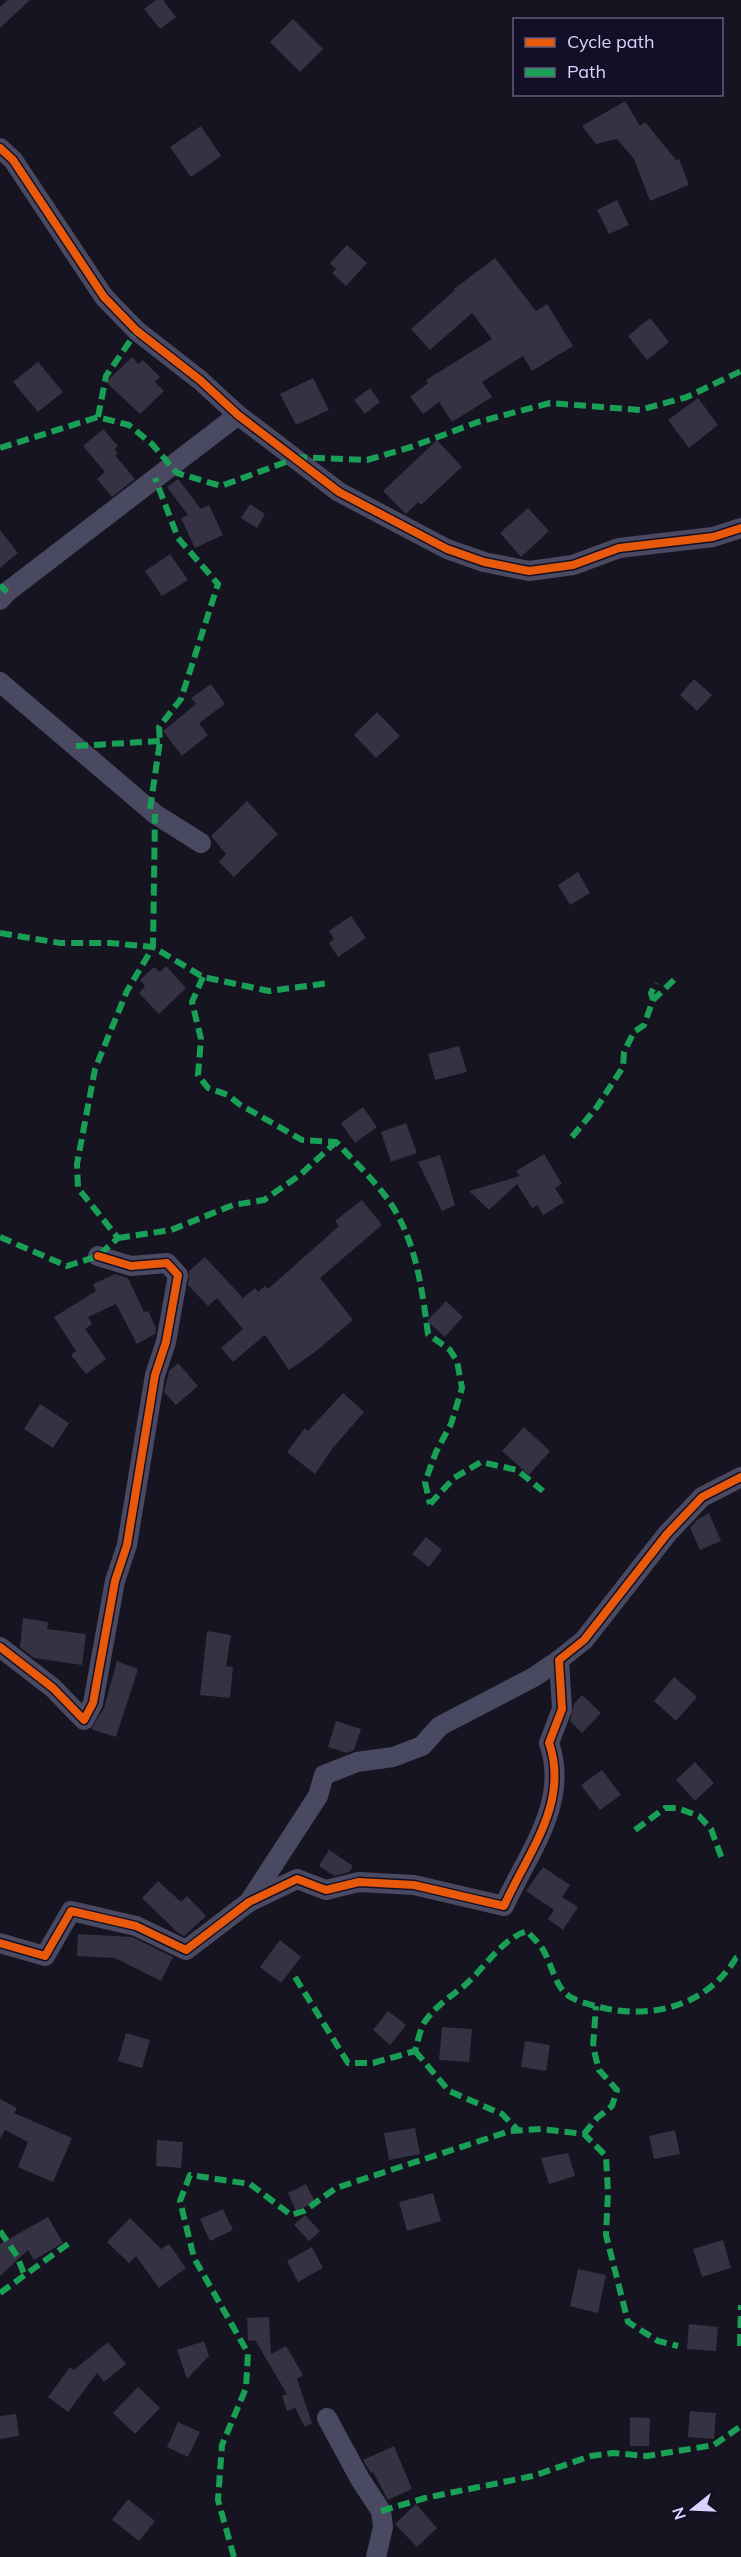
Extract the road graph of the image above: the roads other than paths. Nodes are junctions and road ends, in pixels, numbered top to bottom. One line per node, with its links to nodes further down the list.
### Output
1 (0, 148): 2 (street)
2 (238, 415): 3 (street); 4 (street)
3 (741, 528)
4 (0, 600)
5 (0, 682): 6 (street)
6 (201, 843)
7 (98, 1256): 9 (street)
8 (741, 1477): 10 (street)
9 (0, 1647)
10 (559, 1660): 11 (street); 11 (street)
11 (249, 1902): 12 (street)
12 (0, 1944)
13 (327, 2418): 14 (street)
14 (376, 2557)

